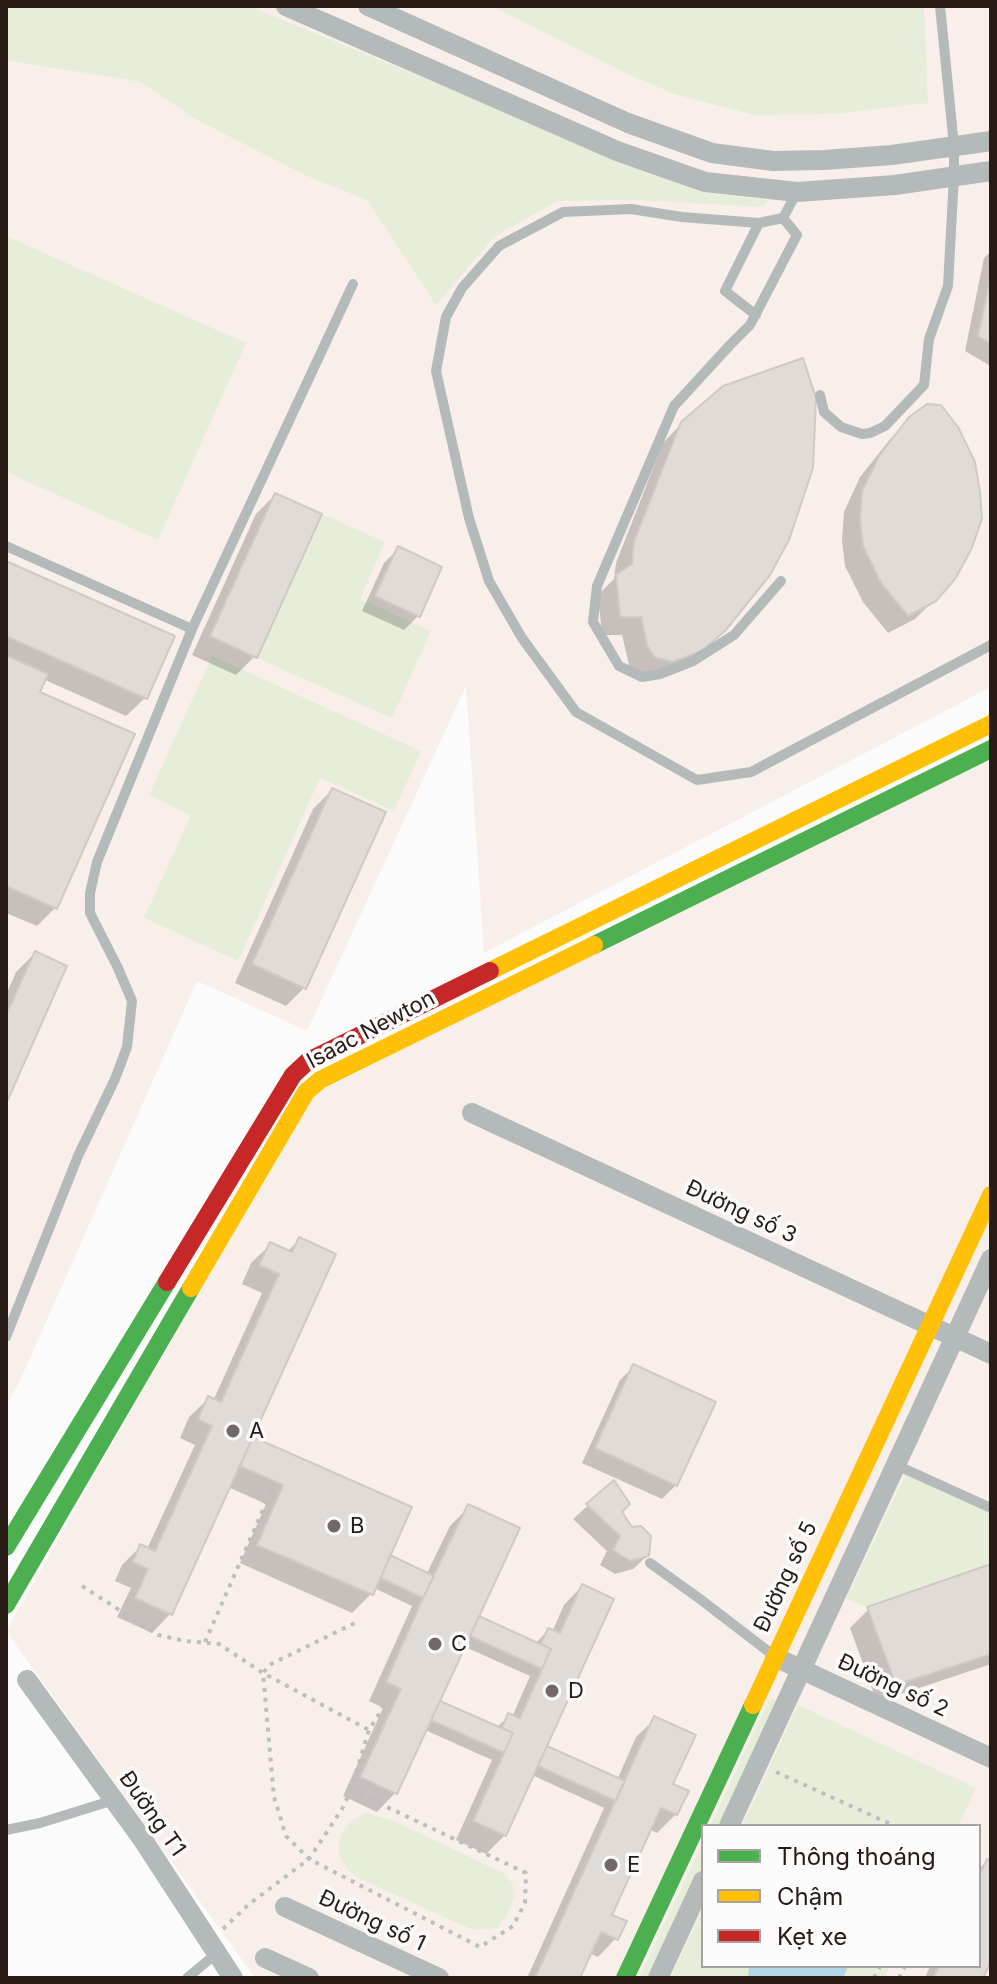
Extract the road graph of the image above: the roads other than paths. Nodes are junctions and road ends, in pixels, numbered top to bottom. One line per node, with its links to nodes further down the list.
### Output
1 (286, 6): 8 (street)
2 (368, 6): 5 (street)
3 (940, 6): 5 (lane)
4 (991, 141): 5 (street)
5 (954, 146): 7 (lane)
6 (991, 171): 7 (street)
7 (954, 176): 8 (street); 13 (lane)
8 (797, 192): 9 (lane)
9 (783, 218): 10 (lane); 12 (lane)
10 (759, 223): 12 (lane); 17 (lane)
11 (353, 284): 16 (lane)
12 (756, 315): 15 (lane)
13 (820, 395)
14 (6, 546): 16 (lane)
15 (781, 581)
16 (192, 629): 24 (lane)
17 (991, 645)
18 (991, 724): 29 (street, Isaac Newton)
19 (991, 749): 31 (street, Isaac Newton)
20 (472, 1113): 23 (street, Đường số 3)
21 (991, 1195): 23 (street, Đường số 5)
22 (991, 1259): 25 (street)
23 (930, 1326): 25 (street, Đường số 3); 32 (street, Đường số 5)
24 (6, 1337)
25 (955, 1337): 26 (street, Đường số 3); 27 (street)
26 (991, 1354)
27 (896, 1465): 28 (lane); 33 (street)
28 (991, 1508)
29 (6, 1547)
30 (650, 1563): 32 (lane)
31 (6, 1605)
32 (775, 1657): 33 (street, Đường số 2); 47 (street, Đường số 5)
33 (801, 1669): 35 (street, Đường số 2); 37 (street)
34 (27, 1680): 36 (street, Đường T1)
35 (991, 1758)
36 (114, 1800): 38 (lane); 41 (street, Đường T1)
37 (730, 1824)
38 (6, 1830)
39 (701, 1885): 48 (street)
40 (285, 1907): 46 (street, Đường số 1)
41 (213, 1947): 43 (lane); 44 (street, Đường T1)
42 (265, 1958): 45 (street)
43 (187, 1978)
44 (233, 1978)
45 (309, 1978)
46 (439, 1978)
47 (625, 1978)
48 (658, 1978)

